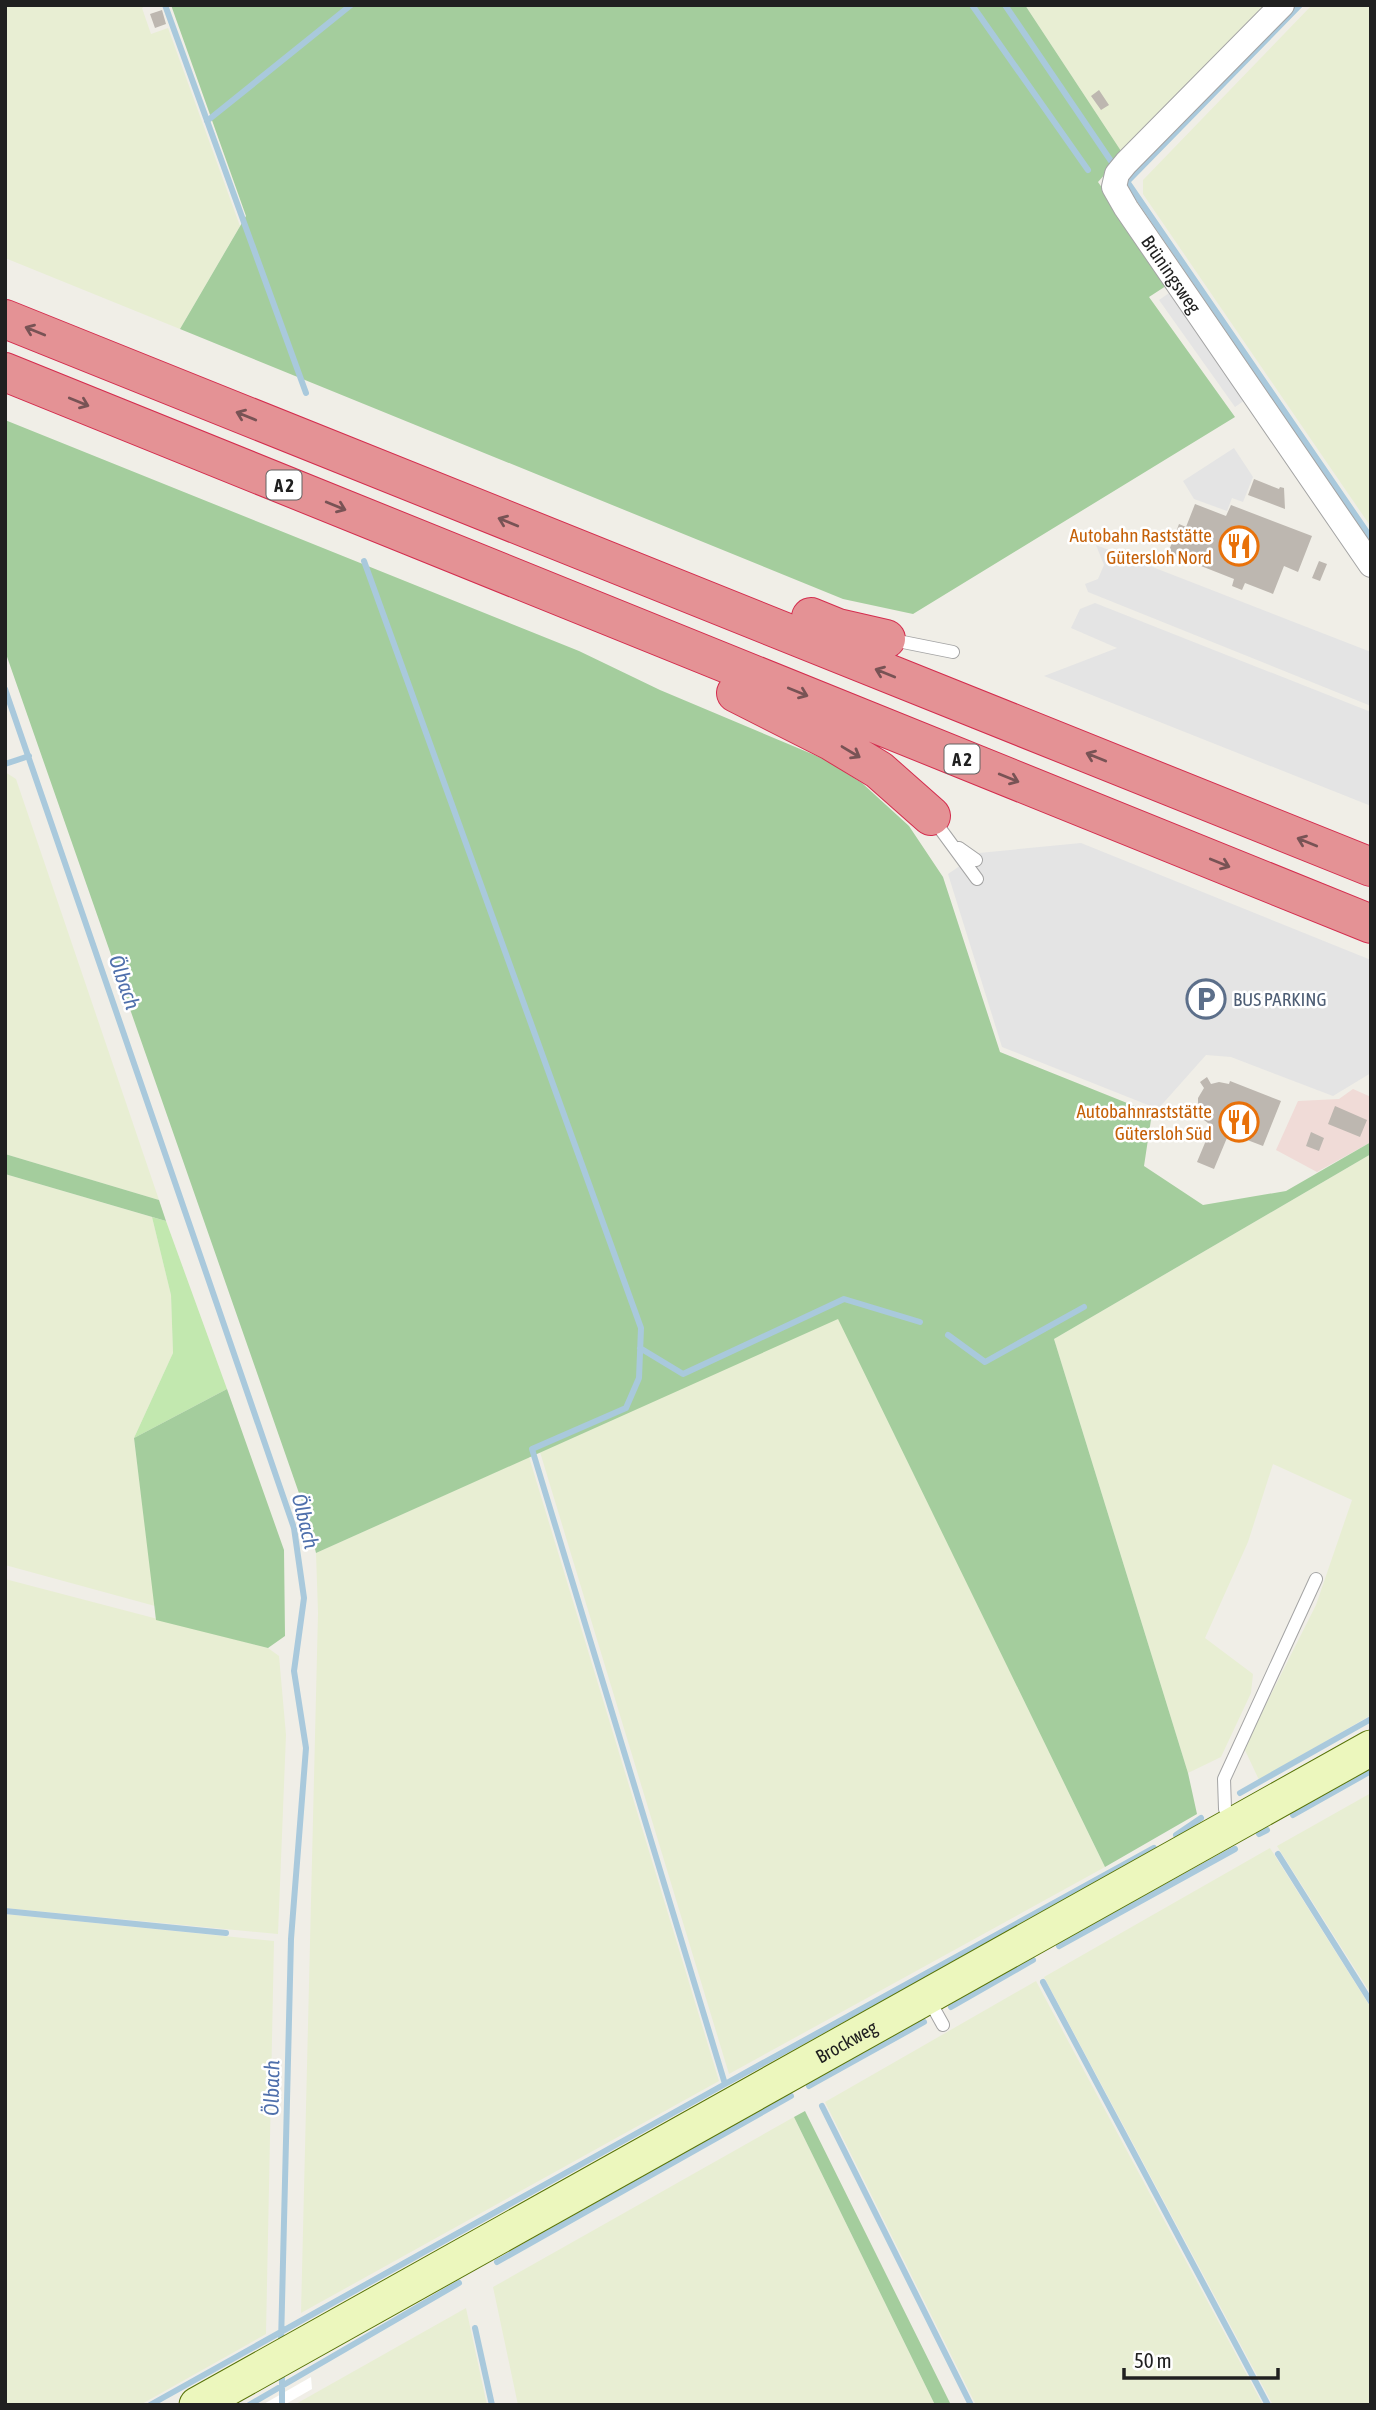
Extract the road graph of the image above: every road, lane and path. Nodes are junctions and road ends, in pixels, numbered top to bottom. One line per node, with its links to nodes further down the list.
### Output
1 (1282, 5): 5 (street, Brüningsweg)
2 (5, 319): 4 (highway, one-way to 2)
3 (5, 372): 6 (highway, A 2, one-way to 6)
4 (571, 547): 7 (highway); 11 (highway, one-way to 4)
5 (1371, 565)
6 (553, 594): 9 (highway, one-way to 9); 13 (highway, A 2, one-way to 13)
7 (886, 639): 8 (lane)
8 (953, 652)
9 (936, 821): 10 (lane); 12 (lane)
10 (976, 860)
11 (1371, 867)
12 (976, 879)
13 (1371, 924)
14 (1316, 1579): 16 (lane)
15 (1371, 1748): 16 (street, Brockweg)
16 (1234, 1824): 17 (street, Brockweg)
17 (197, 2405)

